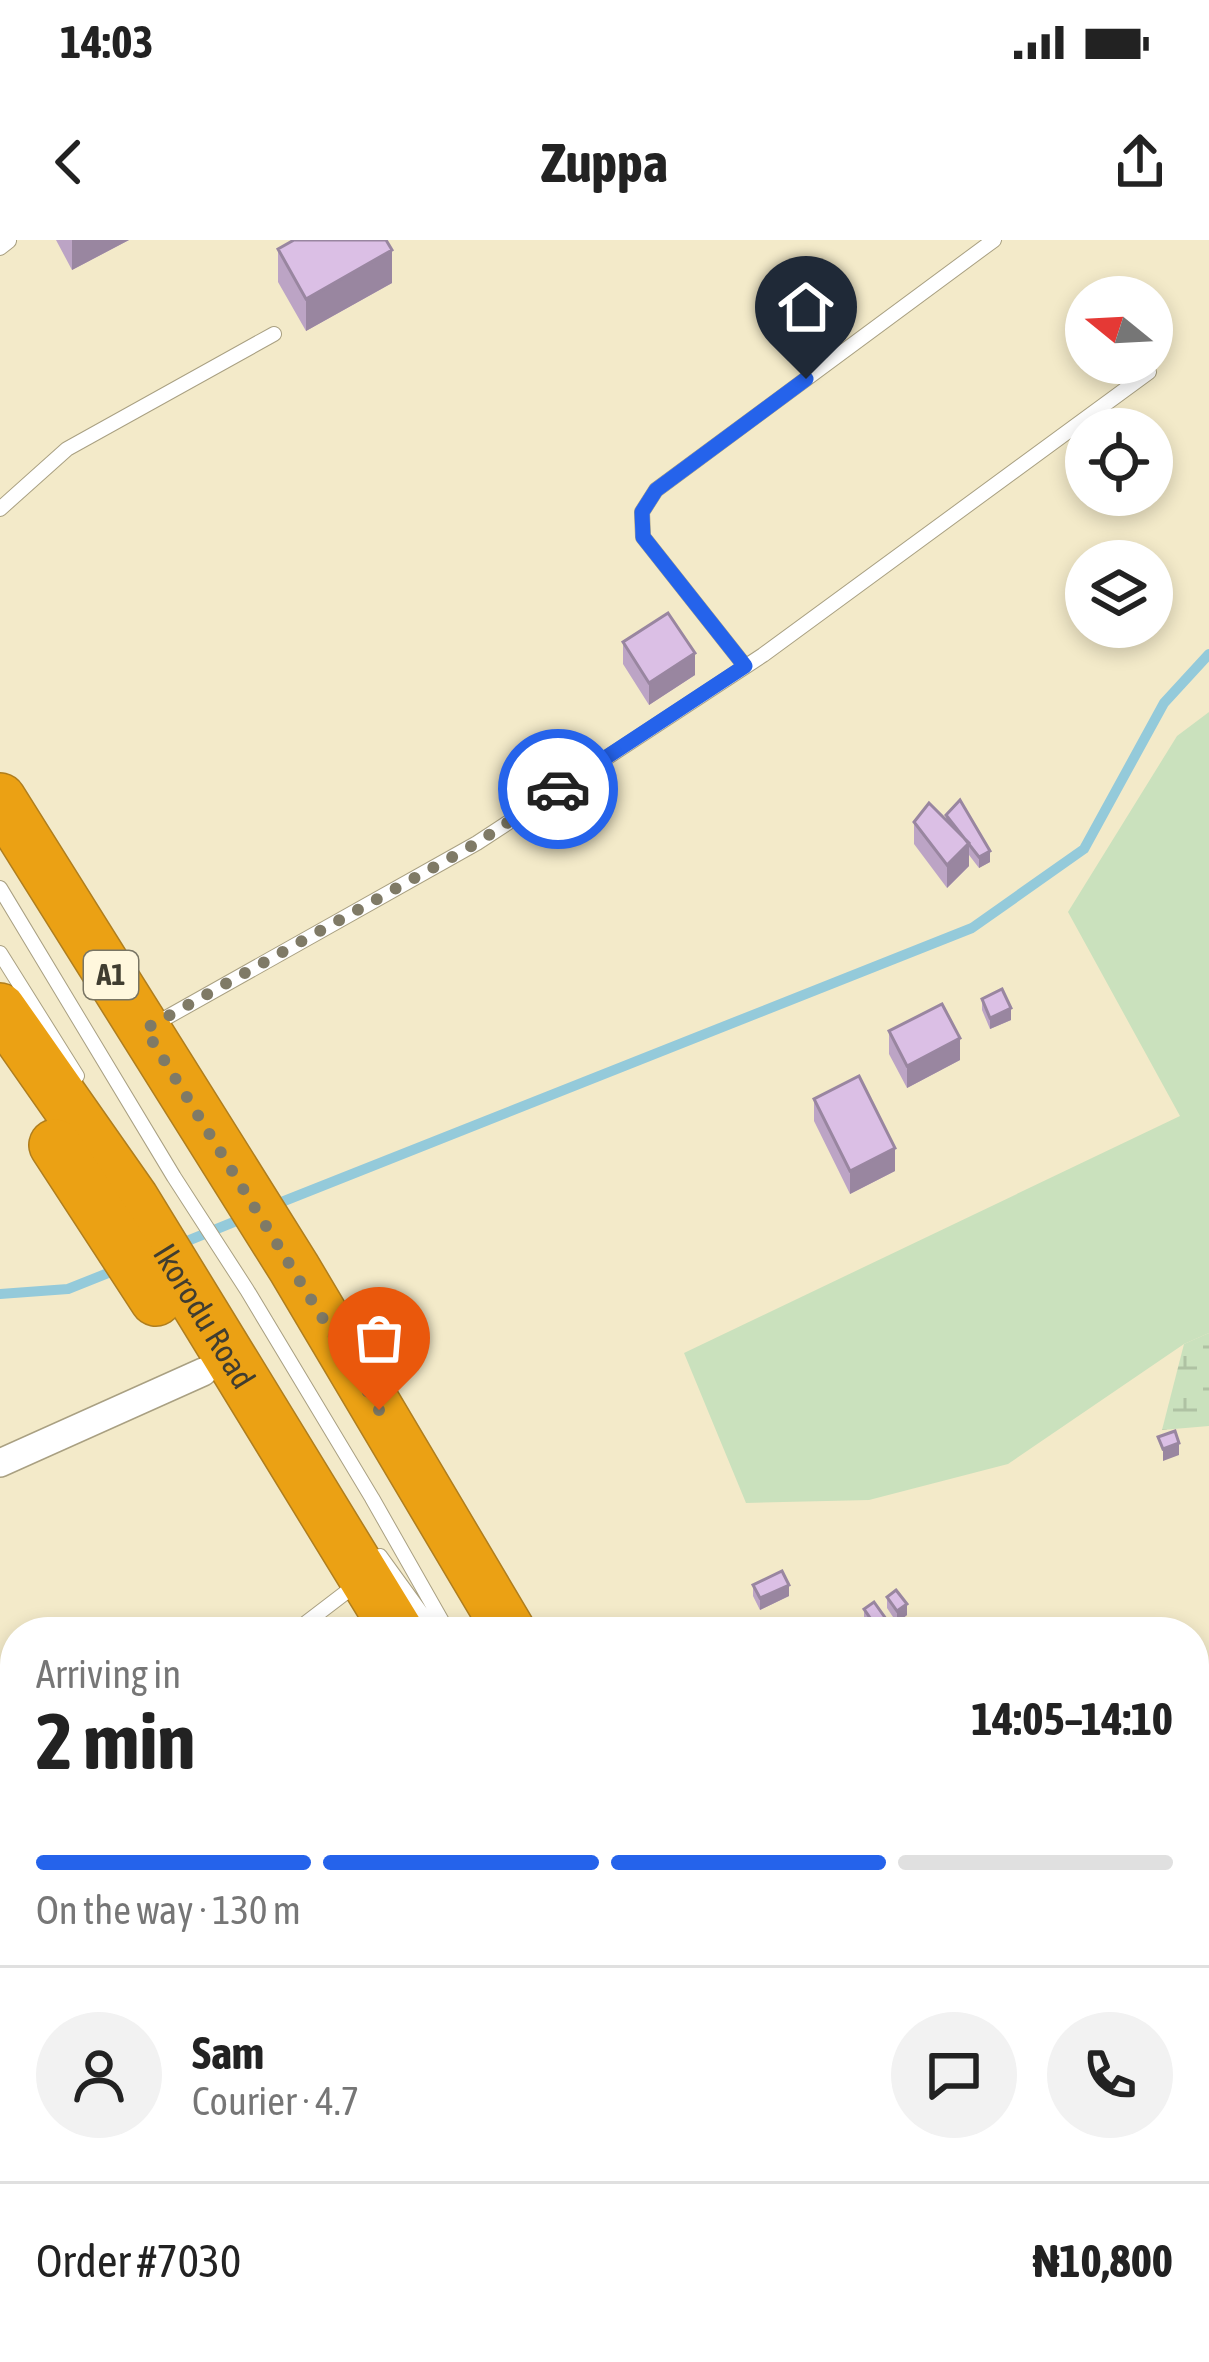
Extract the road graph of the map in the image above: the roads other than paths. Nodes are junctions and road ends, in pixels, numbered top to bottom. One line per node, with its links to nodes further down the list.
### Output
1 (994, 240): 7 (lane)
2 (9, 241): 3 (lane)
3 (0, 248)
4 (274, 334): 6 (lane)
5 (1133, 384): 7 (lane)
6 (0, 509)
7 (745, 666): 12 (lane)
8 (0, 802): 12 (highway, Ikorodu Road / A1); 15 (highway, Ikorodu Road / A1)
9 (0, 888): 15 (lane)
10 (0, 953): 14 (lane)
11 (0, 1009): 15 (highway, Ikorodu Road / A1)
12 (145, 1029): 15 (highway, Ikorodu Road / A1)
13 (0, 1059): 15 (highway, Ikorodu Road / A1)
14 (86, 1091)
15 (166, 1181): 16 (highway, Ikorodu Road / A1); 16 (highway, Ikorodu Road / A1)
16 (238, 1295): 17 (highway, Ikorodu Road / A1); 21 (highway, Ikorodu Road / A1); 23 (lane); 24 (highway, Ikorodu Road / A1); 25 (highway, Ikorodu Road / A1)
17 (203, 1372): 18 (street); 20 (highway, Ikorodu Road / A1)
18 (0, 1462)
19 (374, 1547): 22 (lane)
20 (357, 1613)
21 (391, 1617)
22 (424, 1617)
23 (439, 1617)
24 (470, 1617)
25 (498, 1617)

